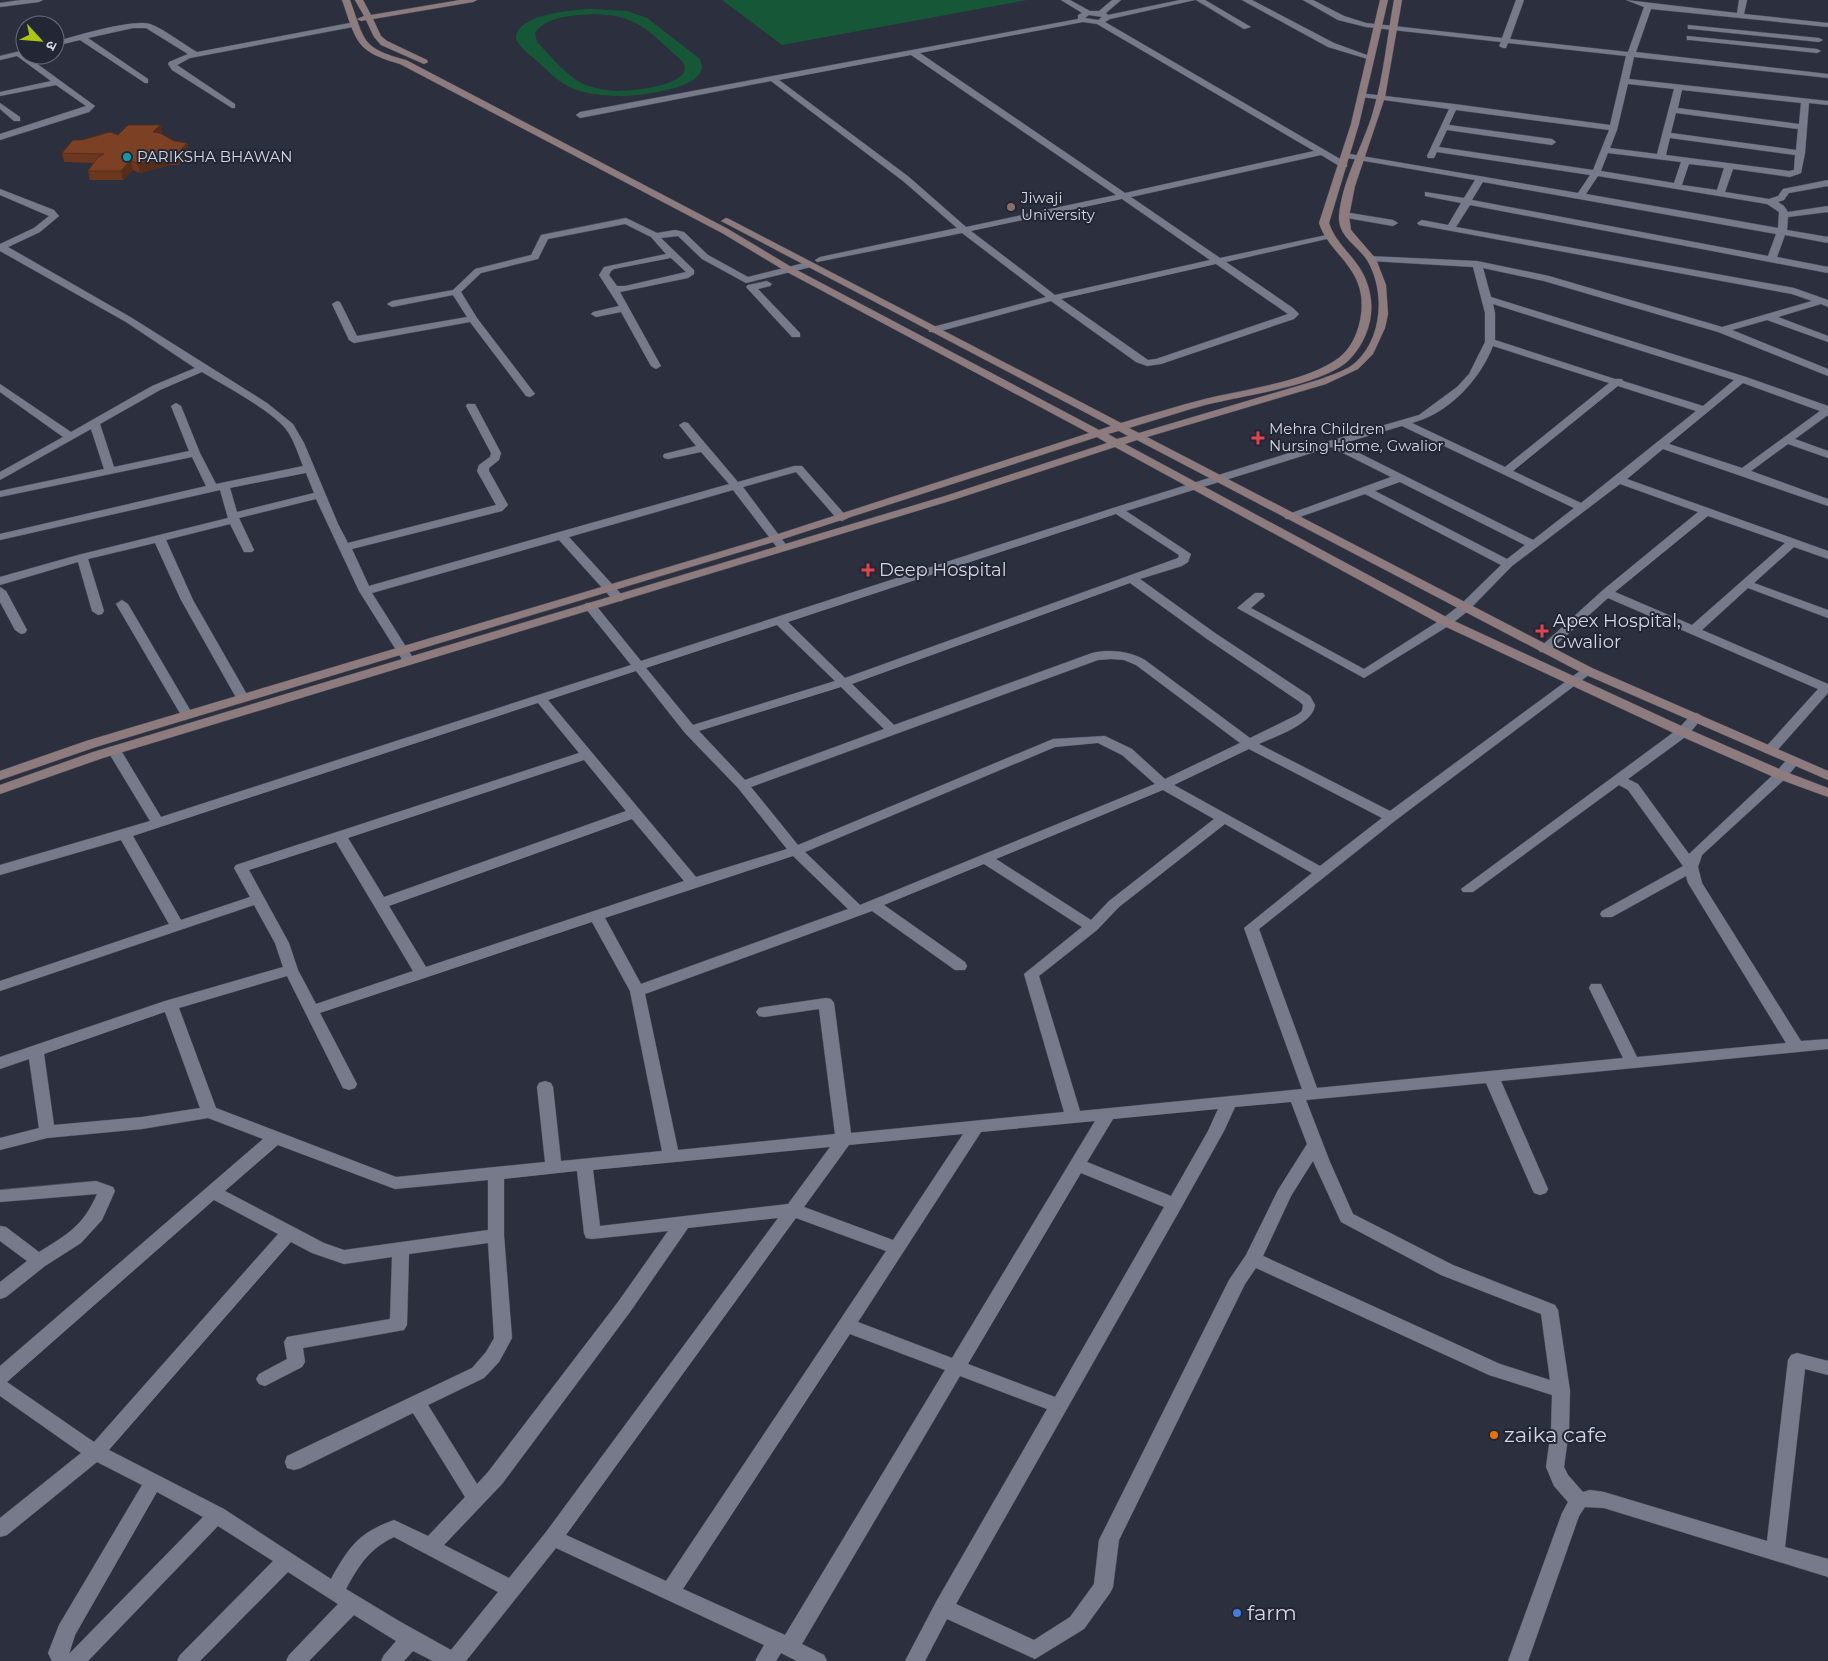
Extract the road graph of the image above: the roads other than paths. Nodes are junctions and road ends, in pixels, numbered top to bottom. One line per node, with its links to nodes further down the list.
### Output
1 (39, 0): 17 (street)
2 (346, 0): 24 (main road)
3 (359, 0): 20 (main road)
4 (442, 0): 20 (main road)
5 (473, 0): 20 (main road)
6 (1065, 0): 22 (street)
7 (1117, 0): 23 (street)
8 (1191, 0): 23 (street)
9 (1200, 0): 26 (street)
10 (1246, 0): 40 (street)
11 (1307, 0): 28 (street)
12 (1384, 0): 28 (main road)
13 (1398, 0): 29 (main road)
14 (1520, 0): 33 (street)
15 (1630, 0): 18 (street)
16 (1743, 0): 21 (street)
17 (0, 5)
18 (1648, 6): 19 (street); 38 (street)
19 (1694, 11): 21 (street); 27 (street)
20 (367, 15): 24 (main road); 111 (main road)
21 (1740, 16): 25 (street)
22 (1085, 17): 23 (street); 35 (street)
23 (1102, 18): 69 (street)
24 (354, 19): 37 (street); 112 (main road)
25 (1824, 25): 31 (street)
26 (1247, 27)
27 (1691, 27): 31 (street); 34 (street)
28 (1379, 28): 29 (street); 40 (main road)
29 (1393, 30): 33 (street); 52 (main road)
30 (81, 37): 32 (street); 37 (street); 45 (street)
31 (1819, 40): 41 (street)
32 (65, 41)
33 (1504, 43): 38 (street)
34 (1688, 49): 38 (street); 41 (street); 41 (street)
35 (914, 53): 44 (street); 86 (street)
36 (15, 54): 39 (street)
37 (196, 55): 56 (street)
38 (1630, 57): 46 (street); 48 (street)
39 (0, 58)
40 (1371, 58): 51 (main road)
41 (1816, 63): 43 (street)
42 (36, 65): 47 (street)
43 (1828, 76)
44 (773, 79): 59 (street); 97 (street)
45 (145, 81)
46 (1624, 81): 49 (street); 63 (street)
47 (57, 82): 50 (street); 65 (street)
48 (1828, 82)
49 (1679, 87): 53 (street); 58 (street)
50 (0, 94)
51 (1362, 95): 52 (street); 71 (main road)
52 (1382, 97): 57 (street); 72 (main road)
53 (1805, 101): 54 (street); 62 (street)
54 (1828, 103)
55 (0, 105): 60 (street)
56 (232, 106)
57 (1454, 106): 61 (street); 66 (street)
58 (1673, 110): 62 (street); 64 (street)
59 (580, 114)
60 (17, 119)
61 (1444, 127): 66 (street); 67 (street)
62 (1803, 127): 70 (street)
63 (1614, 128): 66 (street); 68 (street)
64 (1668, 135): 70 (street); 73 (street)
65 (0, 137)
66 (1552, 142): 67 (street); 78 (street)
67 (1435, 148): 76 (street)
68 (1605, 150): 73 (street); 78 (street)
69 (1322, 152): 75 (street); 86 (street)
70 (1801, 153): 77 (street)
71 (1346, 155): 72 (street); 75 (main road)
72 (1362, 157): 76 (street); 92 (main road)
73 (1661, 158): 74 (street)
74 (1686, 161): 77 (street); 81 (street)
75 (1344, 165): 100 (main road)
76 (1424, 167): 79 (street)
77 (1729, 167): 84 (street)
78 (1596, 173): 81 (street); 87 (street)
79 (1481, 178): 87 (street); 88 (street)
80 (1828, 183): 90 (street)
81 (1677, 187): 84 (street)
82 (0, 192): 85 (street)
83 (1428, 194): 88 (street)
84 (1720, 194): 90 (street)
85 (11, 196): 89 (street); 102 (street)
86 (1124, 196): 97 (street); 109 (street)
87 (1580, 196): 98 (street)
88 (1465, 201): 96 (street); 107 (street)
89 (0, 202)
90 (1770, 202): 93 (street)
91 (1828, 209): 93 (street)
92 (1344, 215): 94 (street); 103 (main road)
93 (1784, 215): 98 (street)
94 (1393, 223)
95 (1422, 223): 96 (street)
96 (1451, 228): 120 (street)
97 (963, 229): 108 (street); 118 (street)
98 (1782, 231): 101 (street); 107 (street)
99 (656, 236): 105 (street); 115 (street); 117 (street)
100 (1328, 236): 104 (main road); 109 (street)
101 (1828, 240)
102 (0, 247): 135 (street)
103 (1361, 249): 104 (main road); 106 (main road)
104 (1343, 251): 132 (main road)
105 (674, 255): 116 (street); 116 (street)
106 (1371, 258): 110 (street); 133 (main road)
107 (1772, 258): 113 (street)
108 (820, 260)
109 (1218, 260): 118 (street); 118 (street)
110 (1477, 264): 119 (street); 128 (street)
111 (808, 265): 112 (street); 127 (main road)
112 (790, 270): 114 (main road); 115 (street)
113 (1828, 270)
114 (802, 276): 115 (street); 148 (main road)
115 (749, 283): 129 (street)
116 (614, 289): 123 (street)
117 (456, 292): 122 (street); 126 (street)
118 (1053, 298): 127 (street)
119 (1486, 299): 131 (street); 137 (street)
120 (1825, 302): 125 (street)
121 (337, 304): 126 (street)
122 (392, 304)
123 (624, 308): 124 (street); 134 (street)
124 (596, 314)
125 (1766, 316): 128 (street); 130 (street)
126 (473, 319): 140 (street)
127 (933, 330): 147 (main road)
128 (1722, 330): 136 (street)
129 (796, 335)
130 (1828, 339)
131 (1490, 342): 138 (street); 145 (street)
132 (1351, 350): 133 (main road); 147 (main road)
133 (1367, 354): 150 (main road)
134 (656, 366)
135 (203, 368): 144 (street); 159 (street)
136 (1828, 372)
137 (1742, 379): 143 (street); 151 (street)
138 (1618, 381): 143 (street); 161 (street)
139 (0, 387): 149 (street)
140 (530, 394)
141 (176, 406): 156 (street)
142 (471, 406): 188 (street)
143 (1704, 410): 154 (street)
144 (94, 422): 149 (street); 160 (street)
145 (1403, 423): 153 (street); 161 (street)
146 (684, 425): 155 (street)
147 (1121, 427): 148 (main road); 150 (main road)
148 (1099, 434): 152 (main road); 164 (main road)
149 (69, 436): 163 (street)
150 (1139, 436): 152 (main road); 166 (main road)
151 (1787, 440): 157 (street); 162 (street)
152 (1116, 444): 169 (main road); 171 (main road)
153 (1333, 444): 165 (street); 166 (street)
154 (1661, 446): 162 (street); 167 (street)
155 (704, 448): 158 (street); 168 (street)
156 (195, 453): 160 (street); 170 (street)
157 (1828, 455)
158 (668, 456)
159 (308, 468): 170 (street); 174 (street)
160 (110, 471): 173 (street)
161 (1505, 472): 176 (street)
162 (1743, 472): 175 (street)
163 (1, 474)
164 (968, 477): 171 (main road); 181 (main road)
165 (1400, 478): 172 (street); 187 (street)
166 (1217, 479): 169 (street); 179 (main road)
167 (1619, 480): 176 (street); 178 (street)
168 (736, 486): 181 (street); 182 (street); 185 (street)
169 (1195, 486): 177 (street); 208 (main road)
170 (218, 487): 180 (street); 183 (street)
171 (980, 488): 185 (main road)
172 (1365, 490): 179 (street); 192 (street)
173 (0, 494)
174 (320, 495): 180 (street); 188 (street)
175 (1828, 503)
176 (1583, 508): 187 (street)
177 (1117, 510): 193 (street); 207 (street)
178 (1705, 512): 186 (street); 199 (street)
179 (1290, 517): 204 (main road)
180 (233, 518): 184 (street); 189 (street)
181 (842, 518): 185 (main road)
182 (562, 535): 196 (street); 198 (street)
183 (0, 537)
184 (159, 538): 191 (street); 218 (street)
185 (779, 543): 196 (main road); 201 (main road)
186 (1792, 543): 190 (street); 195 (street)
187 (1534, 545): 192 (street)
188 (345, 547): 198 (street)
189 (248, 550)
190 (1828, 555)
191 (82, 557): 194 (street); 205 (street)
192 (1508, 564): 204 (street)
193 (1131, 578): 216 (street); 225 (street)
194 (0, 581)
195 (1747, 584): 206 (street); 210 (street)
196 (610, 588): 201 (street); 212 (main road)
197 (0, 591): 209 (street)
198 (365, 591): 212 (street)
199 (1607, 593): 210 (street); 211 (street)
200 (1259, 596): 208 (street)
201 (618, 598): 203 (main road)
202 (122, 604): 220 (street)
203 (590, 606): 212 (main road); 213 (street)
204 (1464, 608): 208 (street); 211 (main road)
205 (98, 611)
206 (1828, 614)
207 (780, 621): 213 (street); 216 (street)
208 (1446, 622): 215 (main road)
209 (21, 630)
210 (1694, 630): 217 (street)
211 (1544, 648): 214 (main road)
212 (406, 656): 218 (main road); 226 (main road)
213 (637, 666): 219 (street); 222 (street)
214 (1588, 671): 215 (street); 221 (main road)
215 (1573, 682): 224 (main road); 239 (street)
216 (842, 683): 222 (street); 223 (street)
217 (1827, 688): 227 (street)
218 (242, 698): 220 (main road)
219 (540, 698): 228 (street); 241 (street)
220 (187, 715): 231 (main road)
221 (1697, 717): 224 (street); 227 (main road)
222 (690, 730): 235 (street)
223 (893, 731): 225 (street); 235 (street)
224 (1683, 732): 230 (main road); 233 (street)
225 (1249, 744): 234 (street); 239 (street)
226 (114, 750): 236 (main road); 241 (street)
227 (1770, 750): 229 (main road)
228 (587, 755): 238 (street); 243 (street)
229 (1793, 760): 230 (street); 232 (main road)
230 (1781, 775): 237 (main road); 246 (street)
231 (0, 776)
232 (1828, 776)
233 (1619, 779): 246 (street); 250 (street)
234 (1164, 785): 240 (street); 244 (street); 245 (street)
235 (744, 786): 244 (street)
236 (0, 790)
237 (1828, 793)
238 (635, 813): 249 (street); 252 (street)
239 (1391, 817): 248 (street)
240 (1224, 818): 248 (street); 258 (street)
241 (158, 823): 242 (street)
242 (125, 834): 247 (street); 257 (street)
243 (340, 836): 251 (street); 252 (street)
244 (796, 851): 249 (street); 254 (street)
245 (985, 859): 253 (street); 258 (street)
246 (1691, 867): 255 (street); 269 (street)
247 (0, 870)
248 (1321, 872): 276 (street)
249 (693, 883): 256 (street)
250 (1468, 889)
251 (258, 898): 257 (street); 260 (street)
252 (380, 904): 261 (street)
253 (874, 905): 254 (street); 259 (street)
254 (858, 912): 264 (street)
255 (1607, 914)
256 (596, 915): 261 (street); 264 (street)
257 (177, 926): 262 (street)
258 (1092, 927): 280 (street)
259 (960, 966)
260 (291, 970): 265 (street); 266 (street)
261 (422, 973): 266 (street)
262 (0, 986)
263 (1596, 988): 272 (street)
264 (637, 991): 287 (street)
265 (170, 1005): 270 (street); 278 (street)
266 (313, 1010): 274 (street)
267 (764, 1012): 284 (street)
268 (1828, 1044): 269 (street)
269 (1797, 1048): 272 (street)
270 (36, 1050): 271 (street); 282 (street)
271 (1, 1058)
272 (1633, 1064): 273 (street)
273 (1492, 1078): 276 (street); 292 (street)
274 (349, 1084)
275 (545, 1086): 290 (street)
276 (1304, 1096): 277 (street); 286 (street)
277 (1229, 1103): 279 (street); 295 (street)
278 (210, 1112): 282 (street); 283 (street)
279 (1107, 1115): 280 (street); 289 (street)
280 (1074, 1118): 281 (street)
281 (976, 1127): 284 (street); 301 (street)
282 (47, 1132): 285 (street)
283 (276, 1138): 291 (street); 293 (street)
284 (844, 1140): 287 (street); 296 (street)
285 (0, 1144)
286 (1315, 1145): 303 (street); 312 (street)
287 (670, 1156): 288 (street)
288 (584, 1165): 290 (street); 297 (street)
289 (1077, 1165): 295 (street); 307 (street)
290 (554, 1168): 291 (street)
291 (496, 1173): 300 (street)
292 (1540, 1189)
293 (213, 1192): 299 (street); 309 (street)
294 (0, 1196): 304 (street)
295 (1174, 1204): 314 (street)
296 (793, 1210): 297 (street); 301 (street); 322 (street)
297 (683, 1222): 318 (street)
298 (0, 1232): 304 (street)
299 (289, 1233): 302 (street); 315 (street)
300 (496, 1235): 302 (street); 313 (street)
301 (897, 1248): 306 (street)
302 (401, 1249): 310 (street)
303 (1253, 1259): 312 (street); 331 (street)
304 (39, 1261): 305 (street)
305 (0, 1292)
306 (846, 1325): 307 (street); 329 (street)
307 (956, 1367): 314 (street); 333 (street)
308 (1828, 1368): 324 (street)
309 (0, 1377)
310 (265, 1379)
311 (0, 1387): 315 (street)
312 (1561, 1391): 319 (street)
313 (417, 1403): 316 (street); 318 (street)
314 (1059, 1406): 331 (street)
315 (96, 1452): 317 (street); 321 (street)
316 (294, 1462)
317 (154, 1481): 320 (street); 334 (street)
318 (476, 1499): 323 (street)
319 (1579, 1501): 324 (street); 343 (street)
320 (217, 1515): 325 (street); 335 (street)
321 (0, 1529)
322 (553, 1538): 327 (street); 329 (street)
323 (430, 1547): 327 (street); 328 (street)
324 (1775, 1552): 326 (street)
325 (287, 1560): 328 (street); 336 (street)
326 (1828, 1568)
327 (511, 1589): 339 (street)
328 (334, 1592): 330 (street)
329 (670, 1592): 333 (street)
330 (351, 1604): 332 (street); 337 (street)
331 (944, 1608): 342 (street)
332 (410, 1640): 338 (street); 339 (street)
333 (783, 1644): 340 (street); 341 (street)
334 (62, 1661)
335 (75, 1661)
336 (187, 1661)
337 (296, 1661)
338 (391, 1661)
339 (453, 1661)
340 (765, 1661)
341 (817, 1661)
342 (915, 1661)
343 (1518, 1661)

